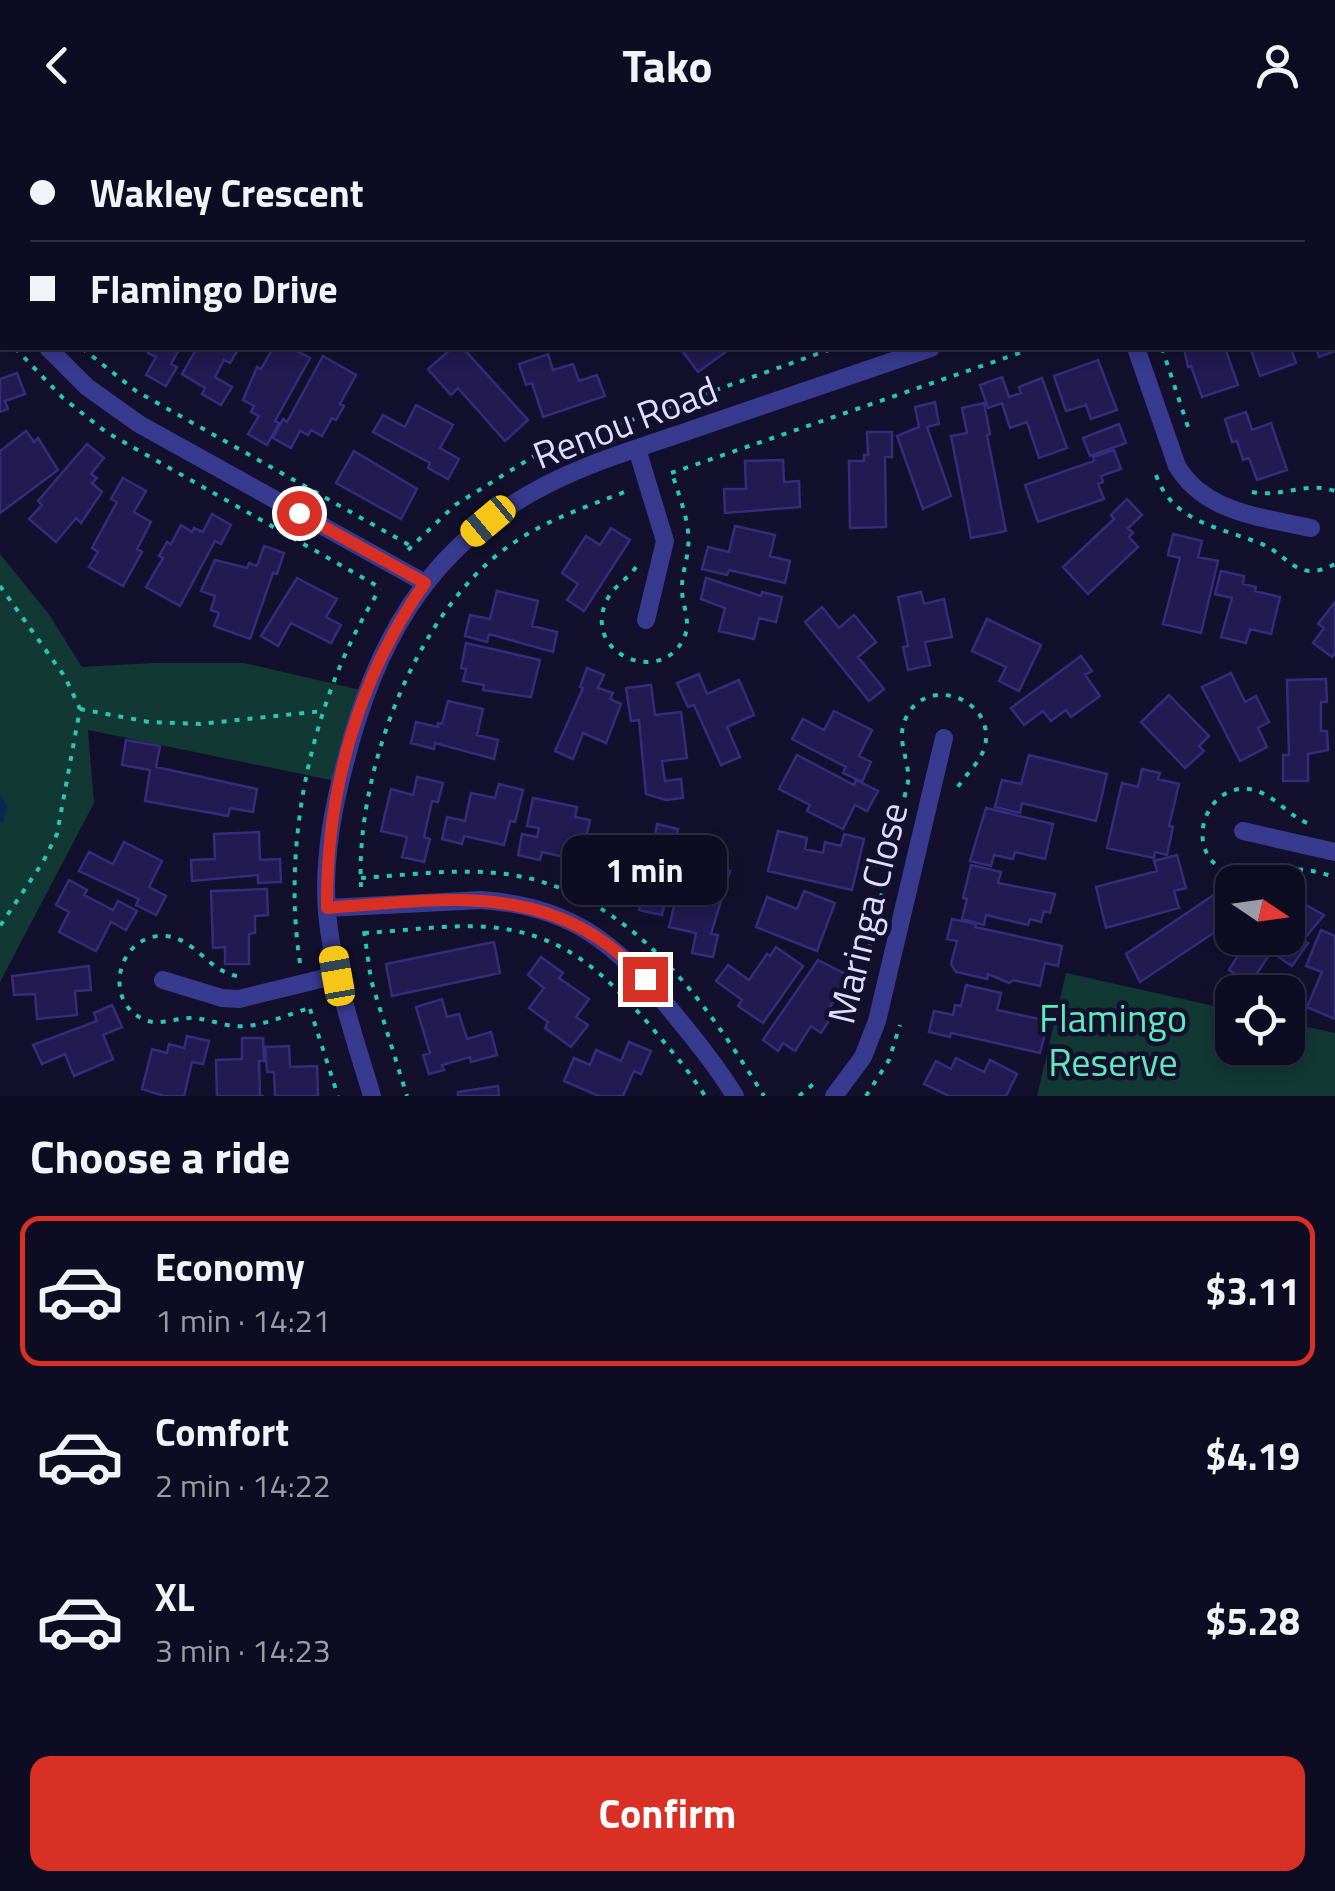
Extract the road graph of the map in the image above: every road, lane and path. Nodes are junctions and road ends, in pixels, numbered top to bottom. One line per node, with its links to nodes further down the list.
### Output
1 (50, 350): 15 (street)
2 (84, 350): 14 (path)
3 (925, 350): 8 (street, Renou Road)
4 (1028, 350): 9 (path)
5 (1137, 350): 13 (street)
6 (1163, 350): 7 (path)
7 (1188, 428)
8 (638, 449): 15 (street, Renou Road); 17 (street)
9 (662, 476)
10 (637, 486): 23 (path)
11 (1245, 490): 12 (path)
12 (1335, 491)
13 (1311, 528)
14 (411, 546)
15 (425, 583): 24 (street, Renou Road)
16 (0, 586): 18 (path)
17 (646, 620)
18 (80, 709): 19 (path); 26 (path)
19 (324, 710)
20 (944, 738): 36 (street, Maringa Close)
21 (1243, 831): 22 (street)
22 (1335, 852)
23 (361, 887)
24 (327, 908): 28 (street, Renou Road); 35 (street)
25 (363, 922): 27 (path)
26 (0, 926)
27 (364, 933): 33 (path); 34 (path)
28 (337, 976): 29 (street); 32 (street, Renou Road)
29 (162, 980)
30 (306, 995): 31 (path)
31 (338, 1096)
32 (372, 1096)
33 (407, 1096)
34 (705, 1096)
35 (735, 1096)
36 (834, 1096)

